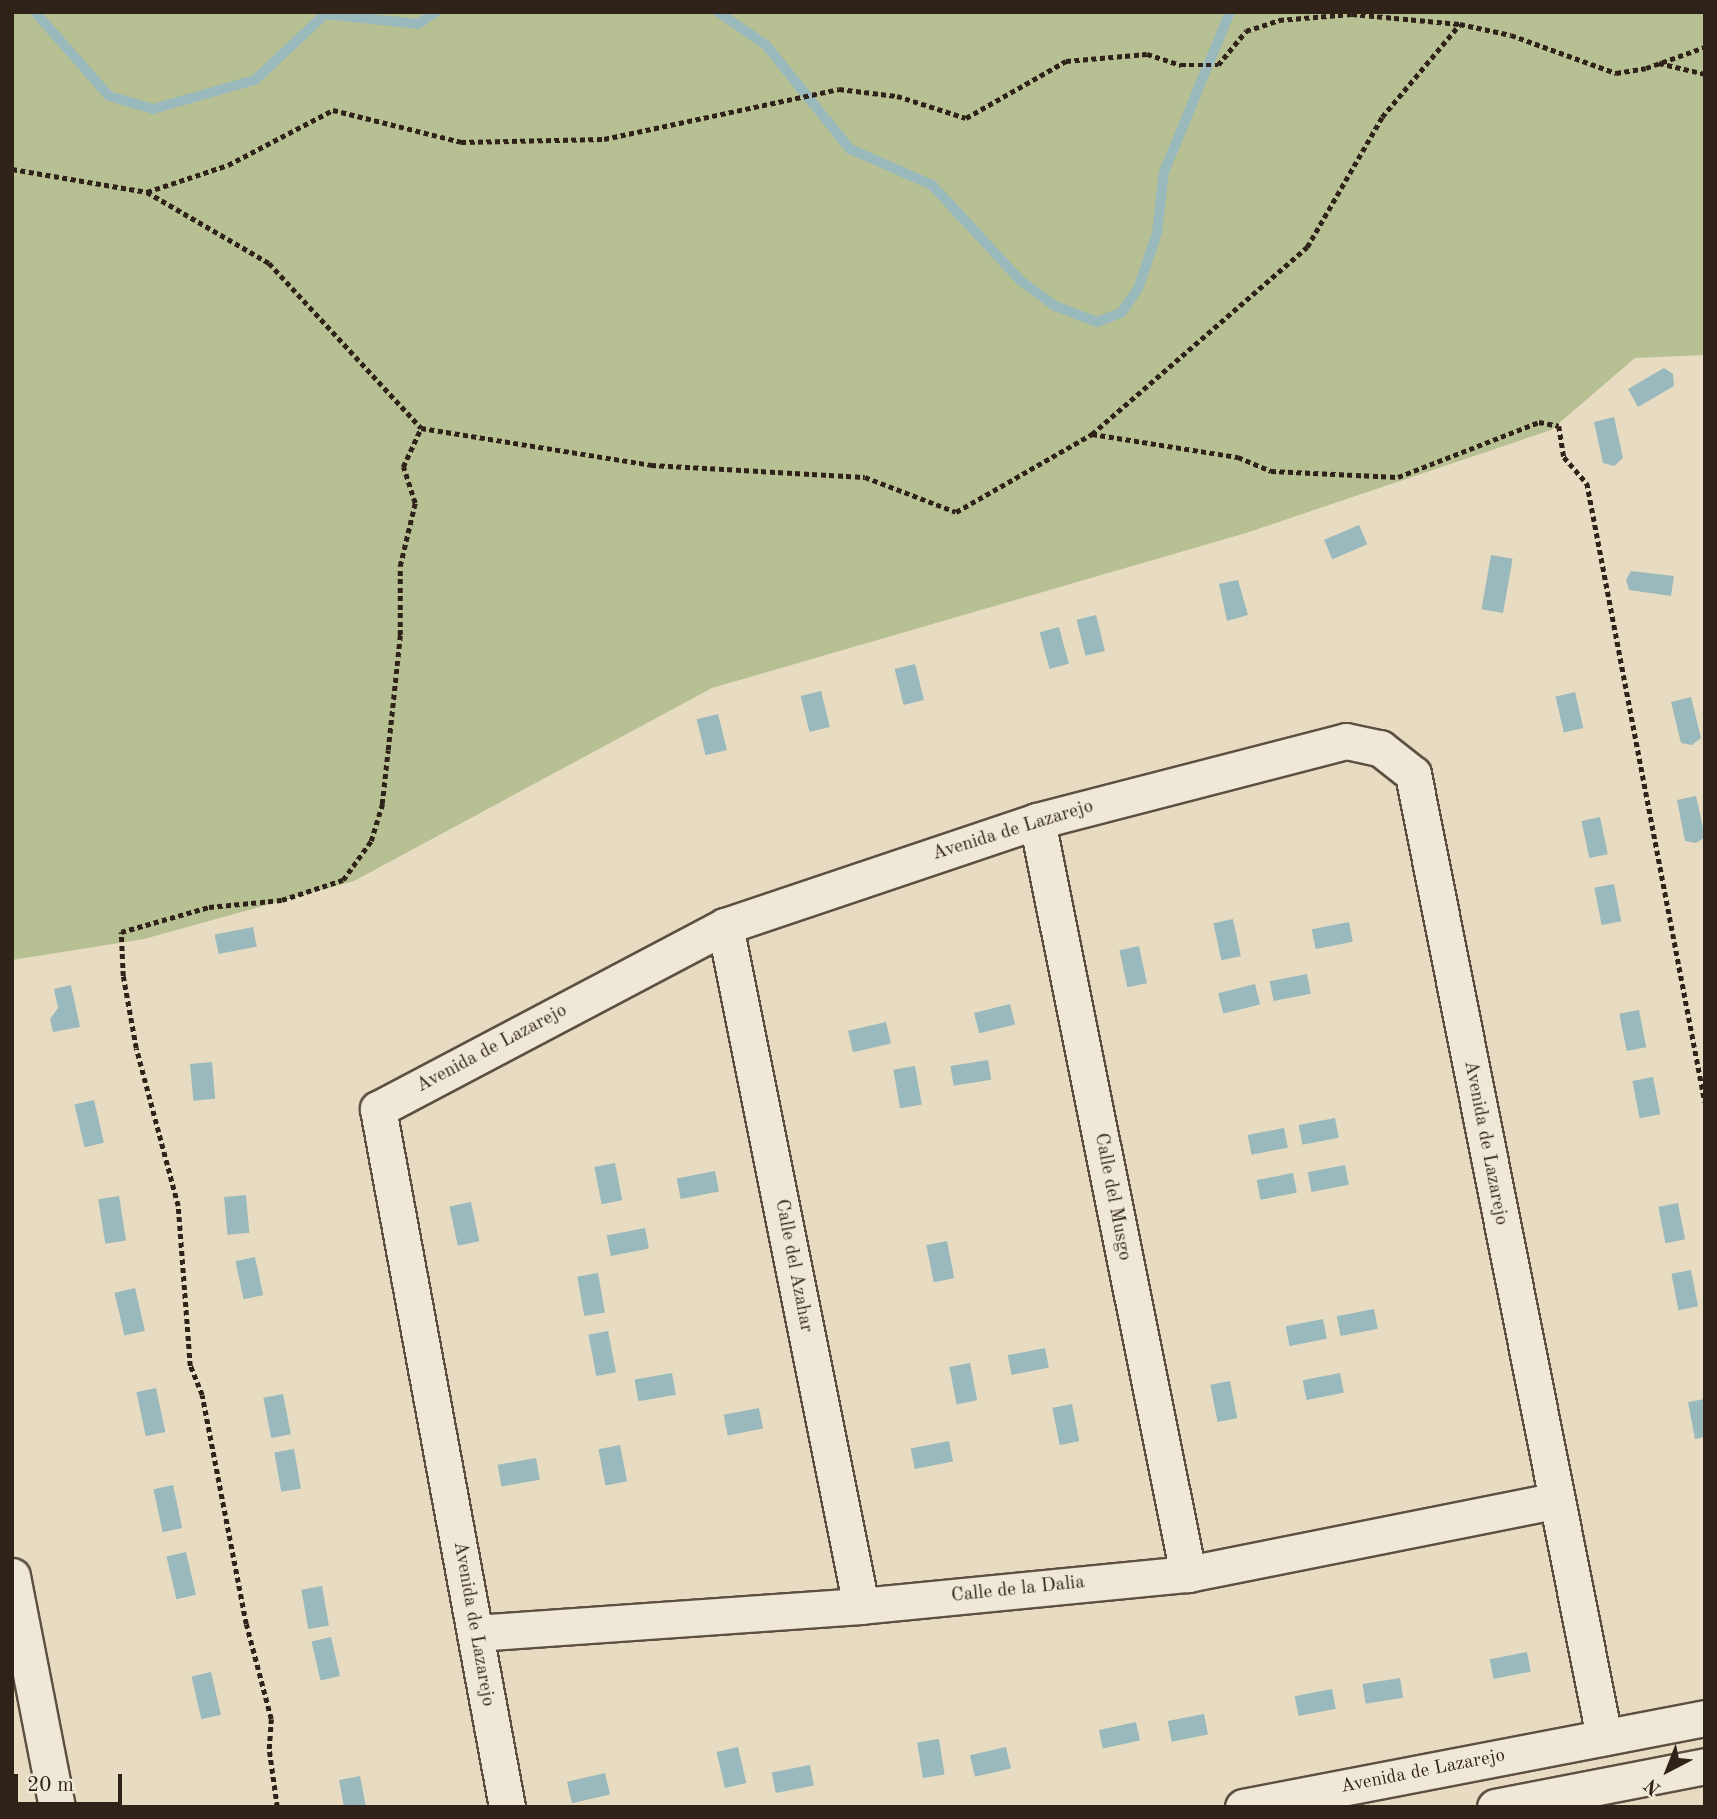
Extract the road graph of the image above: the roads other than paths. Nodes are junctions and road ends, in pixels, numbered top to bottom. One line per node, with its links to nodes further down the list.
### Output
1 (1037, 821): 2 (street, Avenida de Lazarejo); 3 (street, Avenida de Lazarejo); 4 (street, Calle del Musgo)
2 (725, 926): 6 (street, Calle del Azahar); 7 (street, Avenida de Lazarejo)
3 (1554, 1501): 4 (street, Calle de la Dalia); 10 (street, Avenida de Lazarejo)
4 (1188, 1574): 6 (street, Calle de la Dalia)
5 (12, 1576): 8 (street)
6 (861, 1606): 7 (street, Calle de la Dalia)
7 (475, 1633): 14 (street, Avenida de Lazarejo)
8 (24, 1716): 13 (street)
9 (1705, 1718): 10 (street, Avenida de Lazarejo)
10 (1604, 1737): 15 (street, Avenida de Lazarejo)
11 (1705, 1766): 12 (street)
12 (1612, 1796): 16 (street)
13 (57, 1807)
14 (507, 1807)
15 (1243, 1807)
16 (1495, 1807)

